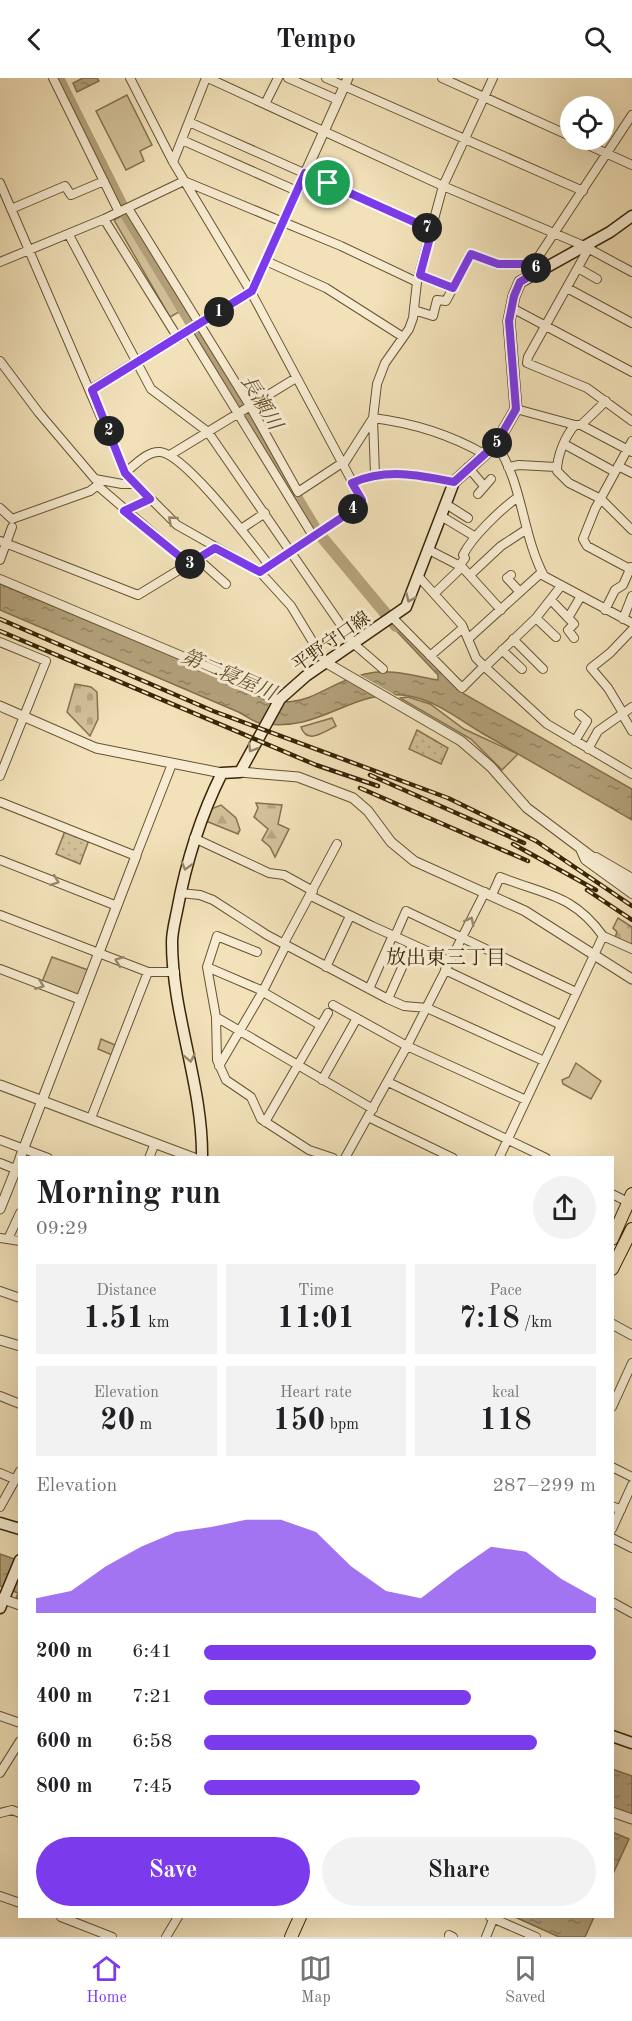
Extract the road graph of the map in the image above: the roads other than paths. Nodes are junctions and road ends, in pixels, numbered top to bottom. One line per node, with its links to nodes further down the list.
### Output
1 (53, 78): 24 (street)
2 (130, 78): 21 (street)
3 (207, 78): 12 (street); 14 (street)
4 (278, 78): 12 (street)
5 (288, 78): 11 (street)
6 (326, 78): 9 (street)
7 (442, 78): 10 (street)
8 (493, 78): 10 (street)
9 (346, 83): 11 (street); 17 (street)
10 (483, 97): 16 (street); 17 (street)
11 (338, 100): 15 (street)
12 (265, 104): 15 (street)
13 (632, 115): 20 (street)
14 (189, 122): 18 (street); 23 (street)
15 (324, 130): 23 (street); 27 (street)
16 (560, 132)
17 (466, 138): 27 (street); 29 (street)
18 (182, 140): 21 (street); 28 (street)
19 (599, 150): 20 (street)
20 (606, 153): 22 (street); 29 (street)
21 (173, 162): 25 (street)
22 (632, 165)
23 (305, 173): 28 (street); 36 (street)
24 (104, 181): 31 (street); 32 (street)
25 (184, 181): 30 (street); 35 (street); 50 (street)
26 (0, 183): 31 (street)
27 (443, 186): 36 (street); 37 (street)
28 (297, 191): 35 (street)
29 (583, 191): 37 (street)
30 (128, 208): 32 (street); 54 (street)
31 (11, 209): 40 (street)
32 (119, 212): 34 (street)
33 (632, 217): 39 (main road)
34 (104, 219): 38 (street); 58 (street)
35 (284, 222): 41 (street); 46 (street)
36 (432, 230): 46 (street)
37 (555, 233): 39 (street); 43 (street)
38 (69, 234): 40 (street); 60 (street)
39 (588, 245): 43 (main road); 44 (street); 45 (street)
40 (29, 250): 42 (street); 63 (street)
41 (266, 261): 50 (street); 57 (street)
42 (0, 262)
43 (536, 268): 48 (street); 51 (main road)
44 (578, 268): 47 (street); 49 (street)
45 (632, 272)
46 (418, 278): 48 (street); 52 (street)
47 (597, 279)
48 (453, 288): 52 (street)
49 (567, 288): 53 (street); 55 (street)
50 (251, 292): 54 (street); 62 (street)
51 (512, 308): 55 (street); 66 (main road)
52 (414, 310): 57 (street)
53 (632, 323)
54 (199, 326): 56 (street); 65 (street)
55 (546, 326): 61 (street); 64 (street)
56 (188, 332): 58 (street); 67 (street)
57 (403, 337): 68 (street)
58 (178, 338): 60 (street)
59 (0, 361): 88 (street)
60 (137, 363): 63 (street); 71 (street)
61 (632, 372)
62 (296, 378): 65 (street); 78 (street)
63 (92, 390): 83 (street)
64 (606, 400): 69 (street); 70 (street)
65 (250, 406): 67 (street); 78 (street)
66 (516, 409): 70 (street); 73 (main road, 平野守口線)
67 (237, 414): 71 (street); 106 (street)
68 (373, 418): 76 (street); 78 (street); 85 (street)
69 (632, 421)
70 (578, 425): 74 (street); 75 (street)
71 (208, 432): 77 (street); 99 (street)
72 (632, 441): 75 (street)
73 (496, 444): 76 (main road, 平野守口線); 81 (street)
74 (564, 444): 80 (street); 82 (street)
75 (629, 451): 82 (street)
76 (484, 454): 79 (main road, 平野守口線)
77 (171, 455): 83 (street); 104 (street)
78 (343, 464): 89 (street)
79 (468, 467): 87 (main road, 平野守口線); 91 (street)
80 (556, 467): 81 (street); 95 (street)
81 (508, 468): 93 (street)
82 (617, 469): 84 (street); 95 (street)
83 (125, 473): 90 (street)
84 (632, 473)
85 (375, 475): 87 (street); 89 (street)
86 (491, 479): 91 (street)
87 (454, 482): 96 (main road, 平野守口線)
88 (99, 483): 90 (street); 98 (street); 102 (street)
89 (352, 483): 106 (street)
90 (136, 484): 94 (street)
91 (484, 486): 92 (street)
92 (478, 494)
93 (518, 497): 103 (street); 107 (street)
94 (150, 499): 98 (street); 109 (street, one-way to 94)
95 (600, 499): 105 (street); 117 (street)
96 (446, 504): 100 (main road, 平野守口線); 101 (street)
97 (0, 508): 102 (street)
98 (124, 511): 114 (street)
99 (266, 513): 104 (street); 110 (street)
100 (441, 516): 107 (street); 111 (main road, 平野守口線)
101 (468, 518)
102 (11, 524): 108 (street)
103 (527, 529): 119 (street); 120 (street)
104 (241, 530): 115 (street)
105 (632, 530)
106 (317, 534): 110 (street)
107 (474, 536): 116 (street)
108 (3, 542): 113 (street); 114 (street)
109 (215, 548): 112 (street); 118 (street)
110 (292, 550): 115 (street); 145 (street)
111 (429, 550): 116 (street); 121 (main road, 平野守口線)
112 (198, 559): 114 (street); 124 (street)
113 (0, 560)
114 (189, 564)
115 (269, 565): 118 (street)
116 (461, 567): 120 (street); 127 (street)
117 (631, 570): 132 (street)
118 (260, 572): 148 (street)
119 (542, 572): 125 (street); 126 (street)
120 (470, 575): 131 (street)
121 (419, 577): 127 (street); 136 (main road, 平野守口線, one-way to 136)
122 (507, 578): 126 (street)
123 (0, 579): 153 (street)
124 (226, 584)
125 (561, 586): 128 (street); 130 (street)
126 (520, 592): 131 (street)
127 (435, 593): 138 (street)
128 (581, 596): 132 (street); 134 (street)
129 (632, 596): 135 (street)
130 (551, 600): 133 (street); 134 (street)
131 (501, 610): 142 (street)
132 (605, 610): 135 (street)
133 (536, 618): 140 (street); 143 (street)
134 (568, 618): 141 (street)
135 (623, 619): 137 (street)
136 (391, 620): 145 (main road, 平野守口線); 147 (street)
137 (632, 623)
138 (464, 628): 142 (street); 147 (street)
139 (632, 630): 157 (street)
140 (556, 637)
141 (574, 638)
142 (468, 639): 149 (street)
143 (513, 639): 146 (street); 152 (street)
144 (0, 642): 158 (street)
145 (354, 644): 148 (main road, 平野守口線); 150 (street)
146 (502, 650): 149 (street); 151 (street)
147 (430, 656): 149 (street)
148 (325, 662): 153 (main road, 平野守口線); 170 (street)
149 (484, 666): 160 (street)
150 (383, 669)
151 (522, 669)
152 (543, 669)
153 (280, 700): 163 (main road, 平野守口線, one-way to 163)
154 (0, 706): 158 (street)
155 (632, 707): 157 (street)
156 (579, 714): 160 (street)
157 (623, 714): 159 (street); 161 (street)
158 (24, 716): 162 (street); 166 (street)
159 (632, 731)
160 (575, 741): 161 (street)
161 (588, 749): 165 (street)
162 (172, 764): 164 (street); 171 (street)
163 (240, 772): 164 (main road); 177 (street)
164 (222, 773): 168 (main road)
165 (632, 774)
166 (0, 776)
167 (0, 802): 171 (street)
168 (194, 838): 175 (main road, one-way to 175); 176 (street)
169 (337, 844): 176 (street)
170 (581, 851): 173 (street); 174 (street); 178 (street)
171 (136, 856): 179 (street)
172 (0, 860): 179 (street, one-way to 179)
173 (632, 878)
174 (632, 887)
175 (180, 893): 185 (street); 197 (main road)
176 (312, 893): 181 (street); 185 (street)
177 (489, 894): 183 (street); 184 (street, one-way to 177); 190 (street)
178 (632, 894)
179 (117, 906): 189 (street)
180 (0, 915): 189 (street)
181 (350, 916): 182 (street); 193 (street)
182 (394, 936): 184 (street); 186 (street); 199 (street)
183 (603, 936): 187 (street); 190 (street)
184 (462, 938): 191 (street); 201 (street)
185 (285, 944): 193 (street); 200 (street)
186 (412, 945): 191 (street); 202 (street)
187 (632, 949)
188 (257, 952): 192 (street)
189 (99, 953): 196 (street, one-way to 189); 203 (street)
190 (594, 953): 198 (street); 201 (street)
191 (449, 961): 195 (street)
192 (207, 967): 200 (street); 207 (street)
193 (326, 967): 199 (street)
194 (0, 969): 203 (street, one-way to 203)
195 (445, 970): 205 (street); 210 (street)
196 (148, 972): 197 (street); 222 (street)
197 (175, 972): 231 (main road, one-way to 231)
198 (632, 979)
199 (369, 989): 202 (street)
200 (263, 992): 209 (street); 211 (street)
201 (576, 992): 210 (street)
202 (388, 999): 205 (street)
203 (81, 1000): 219 (street)
204 (333, 1005): 208 (street)
205 (427, 1008): 212 (street); 213 (street)
206 (328, 1014): 209 (street)
207 (216, 1017): 211 (street); 215 (street)
208 (357, 1018): 212 (street); 216 (street)
209 (320, 1025): 214 (street)
210 (561, 1025): 213 (street)
211 (241, 1032): 214 (street); 215 (street)
212 (407, 1046): 217 (street); 220 (street)
213 (544, 1061): 220 (street)
214 (297, 1065): 216 (street); 224 (street)
215 (219, 1066): 224 (street)
216 (322, 1080): 221 (street)
217 (388, 1082): 221 (street); 225 (street)
218 (0, 1085): 219 (street)
219 (43, 1100): 222 (street); 228 (street)
220 (526, 1100): 225 (street)
221 (373, 1109): 223 (street)
222 (91, 1118): 227 (street)
223 (368, 1118): 233 (street); 234 (street)
224 (265, 1122): 232 (street)
225 (509, 1138): 235 (street); 236 (street)
226 (0, 1140): 228 (street)
227 (155, 1143): 229 (street); 230 (street)
228 (21, 1155)
229 (150, 1156)
230 (189, 1156)
231 (202, 1156)
232 (327, 1156)
233 (346, 1156)
234 (449, 1156)
235 (500, 1156)
236 (542, 1156)
237 (18, 1162): 239 (street)
238 (0, 1163): 239 (street)
239 (15, 1169): 240 (street)
240 (3, 1190): 243 (street)
241 (614, 1195): 242 (street)
242 (631, 1202): 247 (highway); 249 (highway)
243 (0, 1209)
244 (18, 1216): 248 (street)
245 (632, 1229): 249 (highway)
246 (632, 1234): 249 (highway)
247 (614, 1235)
248 (4, 1239)
249 (618, 1248)
250 (0, 1291): 251 (street)
251 (18, 1297)
252 (614, 1325): 253 (street)
253 (632, 1335)
254 (0, 1340): 255 (street)
255 (18, 1345)
256 (632, 1364): 259 (street)
257 (0, 1396): 258 (street)
258 (18, 1403)
259 (614, 1403)
260 (614, 1468): 263 (street)
261 (0, 1473): 264 (street)
262 (18, 1474): 264 (street)
263 (632, 1477)
264 (14, 1479): 266 (street)
265 (632, 1485): 268 (street)
266 (0, 1507)
267 (614, 1507): 268 (street)
268 (621, 1510): 270 (street)
269 (0, 1523): 271 (main road)
270 (614, 1525)
271 (18, 1528)
272 (614, 1539): 273 (street)
273 (632, 1548)
274 (18, 1564): 275 (main road)
275 (2, 1600): 277 (street)
276 (614, 1603): 278 (street)
277 (18, 1604)
278 (632, 1613)
279 (0, 1716): 280 (street)
280 (18, 1722)
281 (614, 1737): 282 (main road)
282 (632, 1743)
283 (18, 1744): 284 (street)
284 (0, 1773)
285 (18, 1812): 286 (street)
286 (0, 1813)
287 (614, 1813): 288 (street)
288 (632, 1819)
289 (0, 1896): 290 (street)
290 (18, 1902)
291 (64, 1918): 296 (street)
292 (176, 1918): 297 (street)
293 (300, 1918): 298 (highway)
294 (309, 1918): 299 (highway)
295 (493, 1918): 300 (street); 301 (street)
296 (112, 1937)
297 (166, 1937)
298 (291, 1937)
299 (300, 1937)
300 (486, 1937)
301 (536, 1937)

